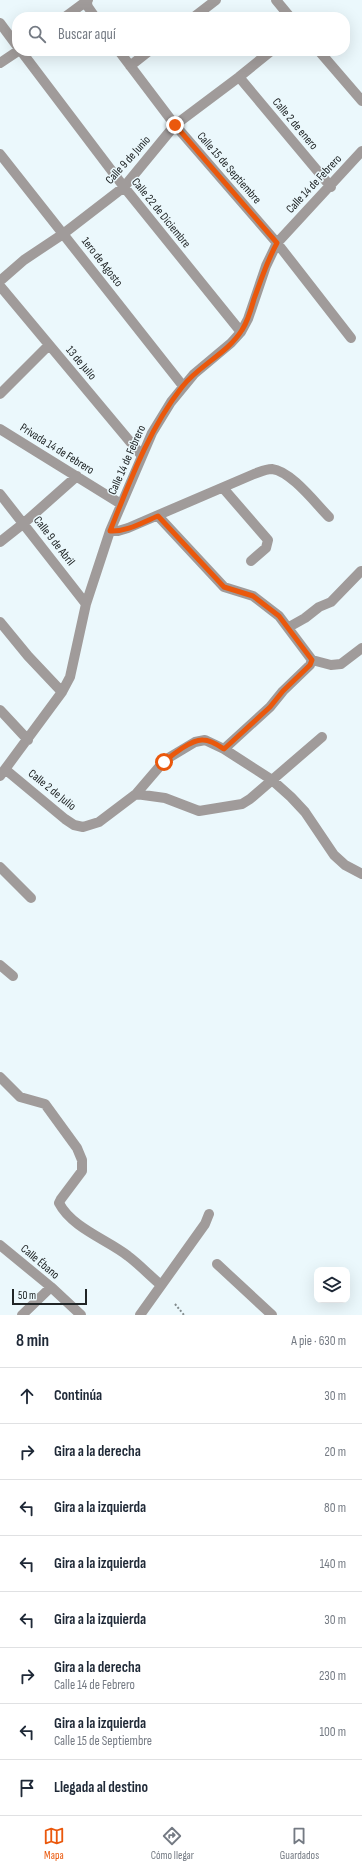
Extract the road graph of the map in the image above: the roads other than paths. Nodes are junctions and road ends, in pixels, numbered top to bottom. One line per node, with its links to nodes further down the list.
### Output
1 (86, 0): 4 (street); 5 (street)
2 (216, 0): 6 (street)
3 (276, 0): 7 (street)
4 (71, 12)
5 (92, 12)
6 (200, 12)
7 (286, 12)
8 (0, 23): 9 (street)
9 (12, 39)
10 (12, 56): 16 (street)
11 (24, 56): 23 (street, Calle 22 de Diciembre)
12 (123, 56): 17 (street, Calle 15 de Septiembre)
13 (143, 56): 17 (street)
14 (265, 56): 18 (street, Calle 9 de Junio)
15 (323, 56): 19 (street)
16 (0, 63)
17 (130, 66): 20 (street, Calle 15 de Septiembre)
18 (239, 77): 20 (street, Calle 9 de Junio); 24 (street, Calle 2 de enero)
19 (362, 101)
20 (175, 125): 23 (street, Calle 9 de Junio); 26 (street, Calle 15 de Septiembre)
21 (362, 152): 24 (street, Calle 14 de Febrero)
22 (0, 154): 25 (street, 1ero de Agosto)
23 (124, 187): 25 (street, Calle 9 de Junio); 29 (street, Calle 22 de Diciembre)
24 (331, 187): 26 (street, Calle 14 de Febrero)
25 (63, 234): 27 (street, Calle 9 de Junio); 32 (street, 1ero de Agosto)
26 (277, 243): 29 (street, Calle 14 de Febrero); 30 (street, Calle 15 de Septiembre)
27 (0, 281)
28 (0, 286): 31 (street, 13 de Julio)
29 (241, 332): 32 (street, Calle 14 de Febrero)
30 (351, 338)
31 (49, 345): 33 (street); 35 (street, 13 de Julio)
32 (183, 386): 35 (street, Calle 14 de Febrero)
33 (0, 394)
34 (0, 429): 36 (street, Privada 14 de Febrero)
35 (142, 456): 39 (street, Calle 14 de Febrero)
36 (77, 476): 39 (street, Privada 14 de Febrero); 42 (street)
37 (224, 488): 40 (street); 41 (street); 45 (street)
38 (0, 494): 42 (street, Calle 9 de Abril)
39 (121, 504): 43 (street, Calle 14 de Febrero)
40 (158, 516): 43 (street); 49 (street)
41 (330, 517)
42 (24, 523): 44 (street); 47 (street, Calle 9 de Abril)
43 (110, 531): 47 (street, Calle 14 de Febrero)
44 (0, 542)
45 (251, 561)
46 (361, 571): 49 (street)
47 (86, 604): 52 (street, Calle 14 de Febrero)
48 (0, 622): 52 (street)
49 (289, 627): 51 (street)
50 (362, 648): 51 (street)
51 (312, 660): 56 (street)
52 (62, 692): 55 (street, Calle 14 de Febrero)
53 (0, 710): 55 (street)
54 (322, 737): 58 (street)
55 (28, 740): 57 (street, Calle 14 de Febrero)
56 (224, 749): 58 (street); 59 (street)
57 (3, 773): 59 (street, Calle 2 de Julio)
58 (272, 780): 59 (street); 61 (street)
59 (136, 794)
60 (0, 867): 62 (street)
61 (362, 874)
62 (32, 898)
63 (0, 965): 64 (street)
64 (13, 976)
65 (0, 1078): 69 (street)
66 (209, 1214): 69 (street)
67 (1, 1249): 70 (street, Calle Ébano)
68 (217, 1264): 74 (street)
69 (161, 1285): 73 (street)
70 (51, 1287): 71 (street); 72 (street, Calle Ébano)
71 (22, 1315)
72 (81, 1315)
73 (140, 1315)
74 (272, 1315)

